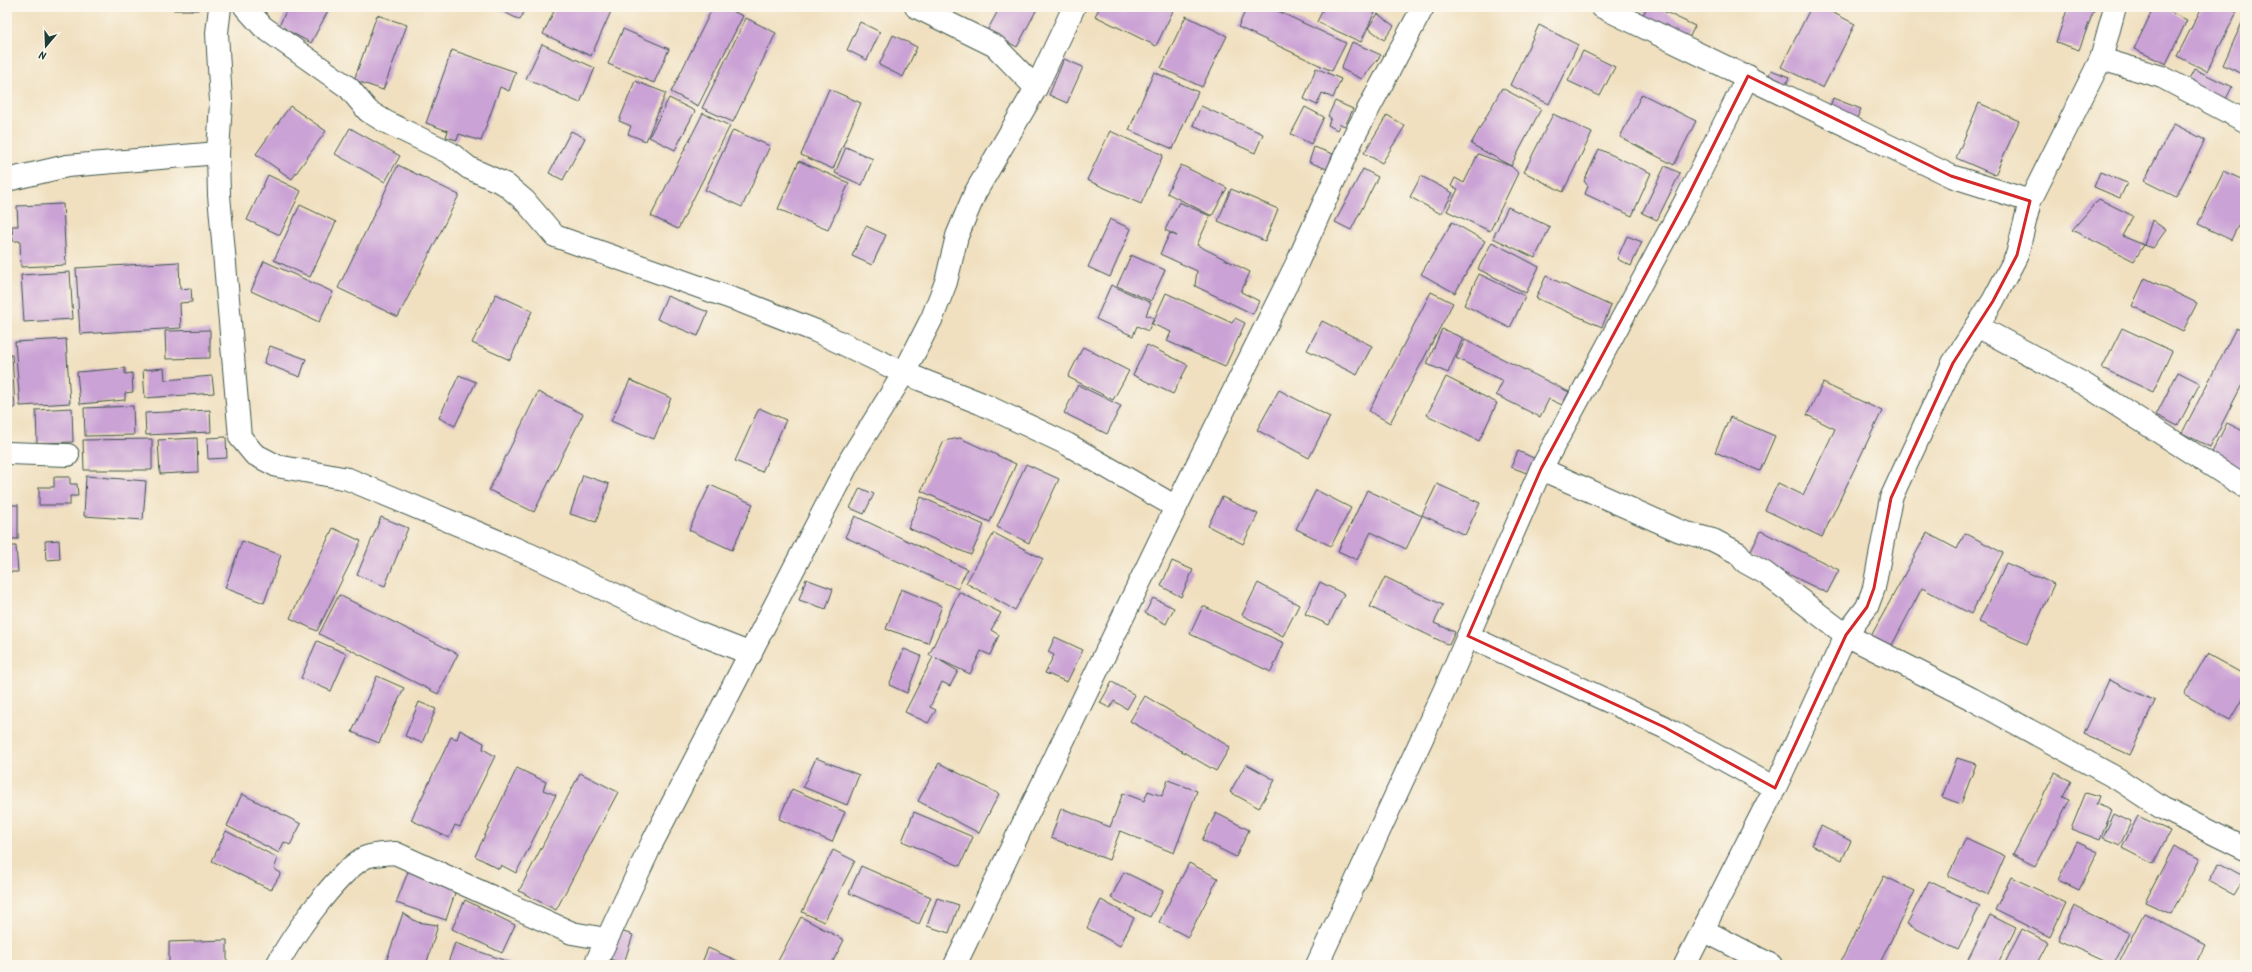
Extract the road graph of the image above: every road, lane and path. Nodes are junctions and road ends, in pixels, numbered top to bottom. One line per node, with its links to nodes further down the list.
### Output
1 (220, 7): 12 (street)
2 (245, 7): 16 (street)
3 (916, 7): 10 (street)
4 (1074, 7): 10 (street)
5 (1423, 7): 21 (street)
6 (1602, 7): 9 (street)
7 (2115, 7): 8 (street)
8 (2101, 59): 11 (street); 14 (street)
9 (1748, 76): 14 (street); 19 (street)
10 (1036, 88): 16 (street)
11 (2245, 120)
12 (218, 153): 13 (street); 24 (street)
13 (7, 180)
14 (2030, 201): 15 (street)
15 (1977, 326): 20 (street); 22 (street)
16 (904, 373): 21 (street); 24 (street)
17 (7, 453): 18 (street)
18 (68, 455)
19 (1541, 469): 22 (street); 23 (street)
20 (2245, 487)
21 (1176, 507): 31 (street)
22 (1846, 635): 25 (street); 26 (street)
23 (1468, 636): 25 (street); 32 (street)
24 (751, 654): 28 (street)
25 (1775, 788): 27 (street)
26 (2245, 849)
27 (1703, 930): 33 (street); 34 (street)
28 (606, 939): 29 (street); 30 (street)
29 (277, 965)
30 (595, 965)
31 (954, 965)
32 (1316, 965)
33 (1685, 965)
34 (1771, 965)

